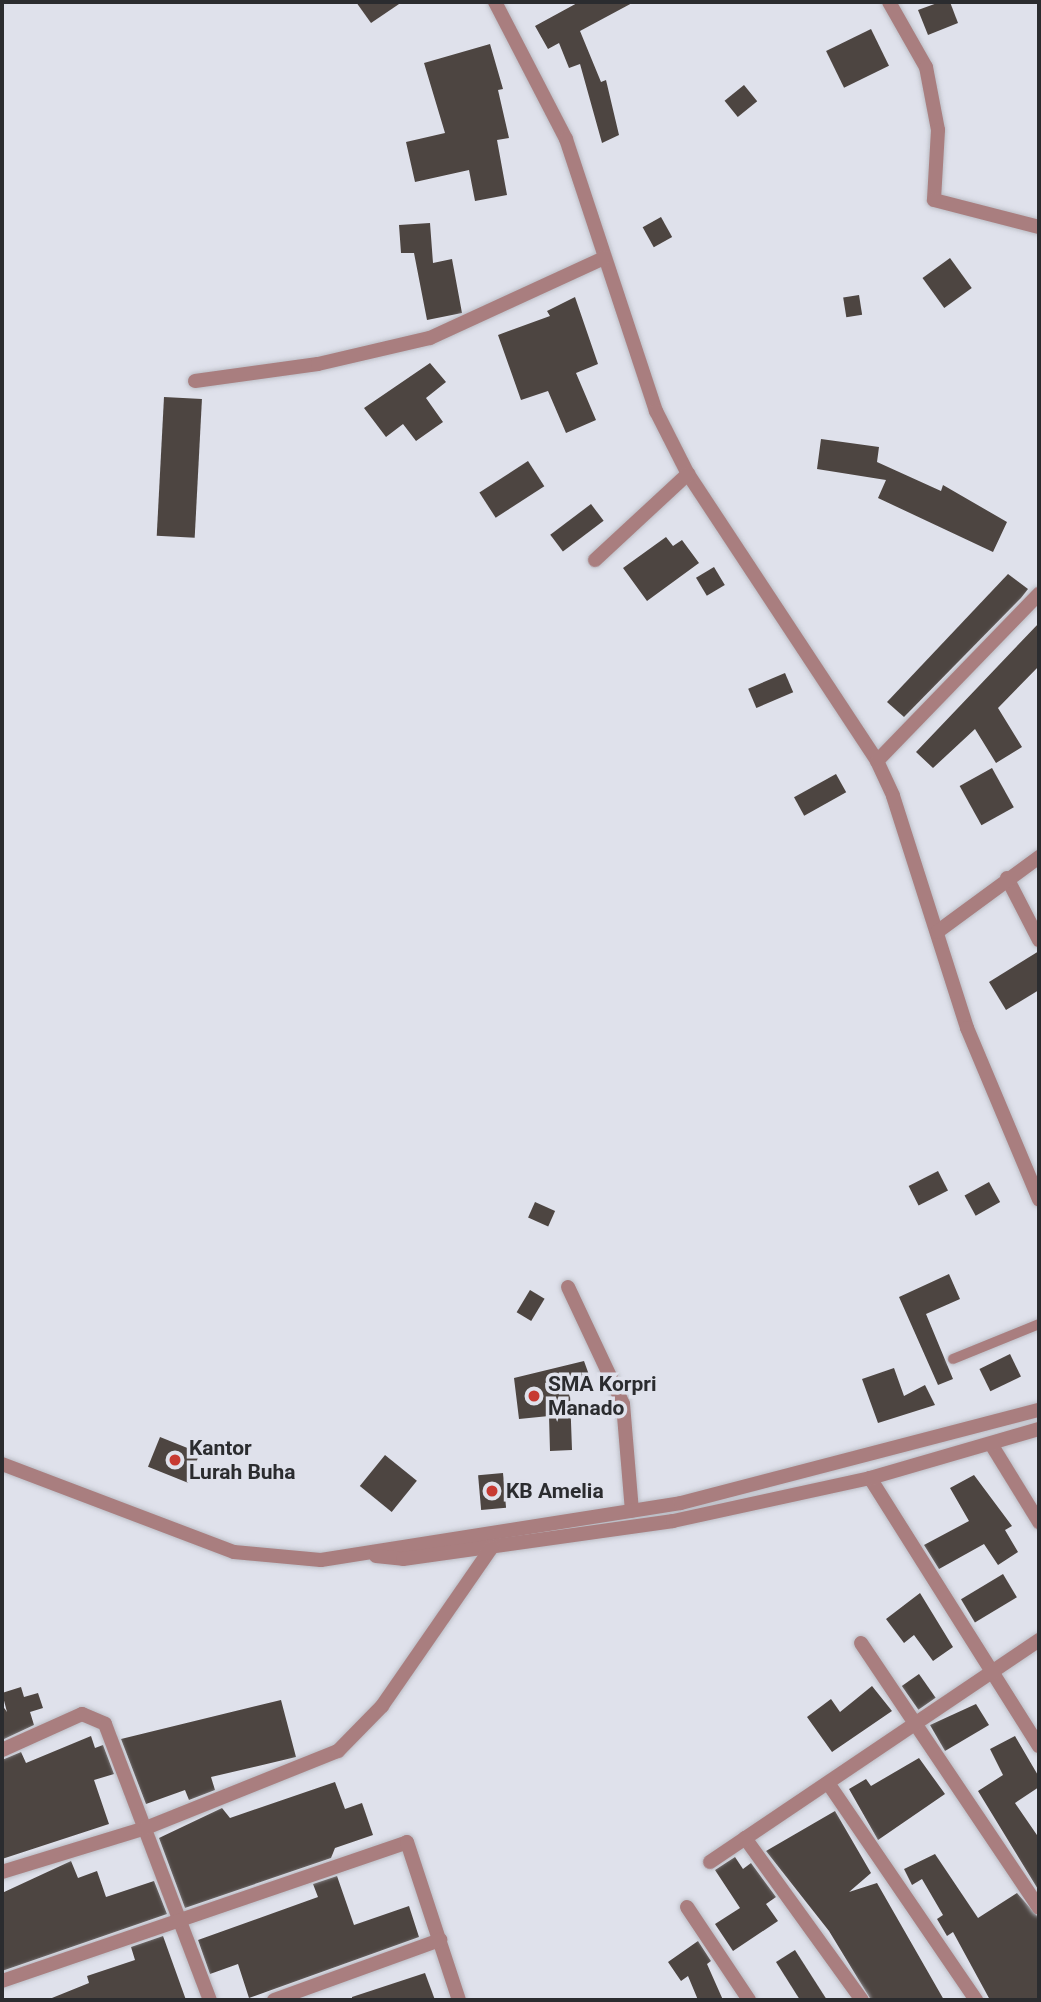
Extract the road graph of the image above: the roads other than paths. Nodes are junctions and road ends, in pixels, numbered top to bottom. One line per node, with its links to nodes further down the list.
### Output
1 (495, 2): 4 (street)
2 (889, 2): 3 (street)
3 (1039, 227)
4 (604, 258): 5 (street); 6 (street)
5 (195, 381)
6 (688, 474): 7 (street); 9 (street)
7 (595, 560)
8 (1039, 594): 9 (street)
9 (877, 761): 12 (street)
10 (1039, 857): 11 (street)
11 (1007, 878): 12 (street); 13 (street)
12 (937, 932): 14 (street)
13 (1039, 940)
14 (1039, 1199)
15 (568, 1287): 23 (street)
16 (1039, 1324): 17 (lane)
17 (953, 1359)
18 (1039, 1410): 23 (street)
19 (1039, 1429): 20 (street)
20 (990, 1444): 22 (street); 24 (street)
21 (2, 1464): 26 (street)
22 (870, 1478): 25 (street); 29 (street)
23 (632, 1511): 26 (street)
24 (1039, 1522)
25 (492, 1546): 26 (street); 34 (street)
26 (371, 1555)
27 (1039, 1640): 29 (street)
28 (862, 1643): 30 (street)
29 (989, 1674): 30 (street); 31 (street)
30 (916, 1722): 33 (street); 39 (street)
31 (1039, 1746)
32 (2, 1750): 34 (street)
33 (828, 1783): 35 (street); 48 (street)
34 (146, 1828): 37 (street); 40 (street)
35 (745, 1838): 36 (street); 47 (street)
36 (710, 1862)
37 (2, 1872)
38 (687, 1907): 46 (street)
39 (1039, 1908)
40 (178, 1923): 41 (street); 42 (street); 43 (street)
41 (440, 1940): 44 (street); 45 (street)
42 (2, 1981)
43 (210, 2000)
44 (274, 2000)
45 (459, 2000)
46 (749, 2000)
47 (862, 2000)
48 (976, 2000)

